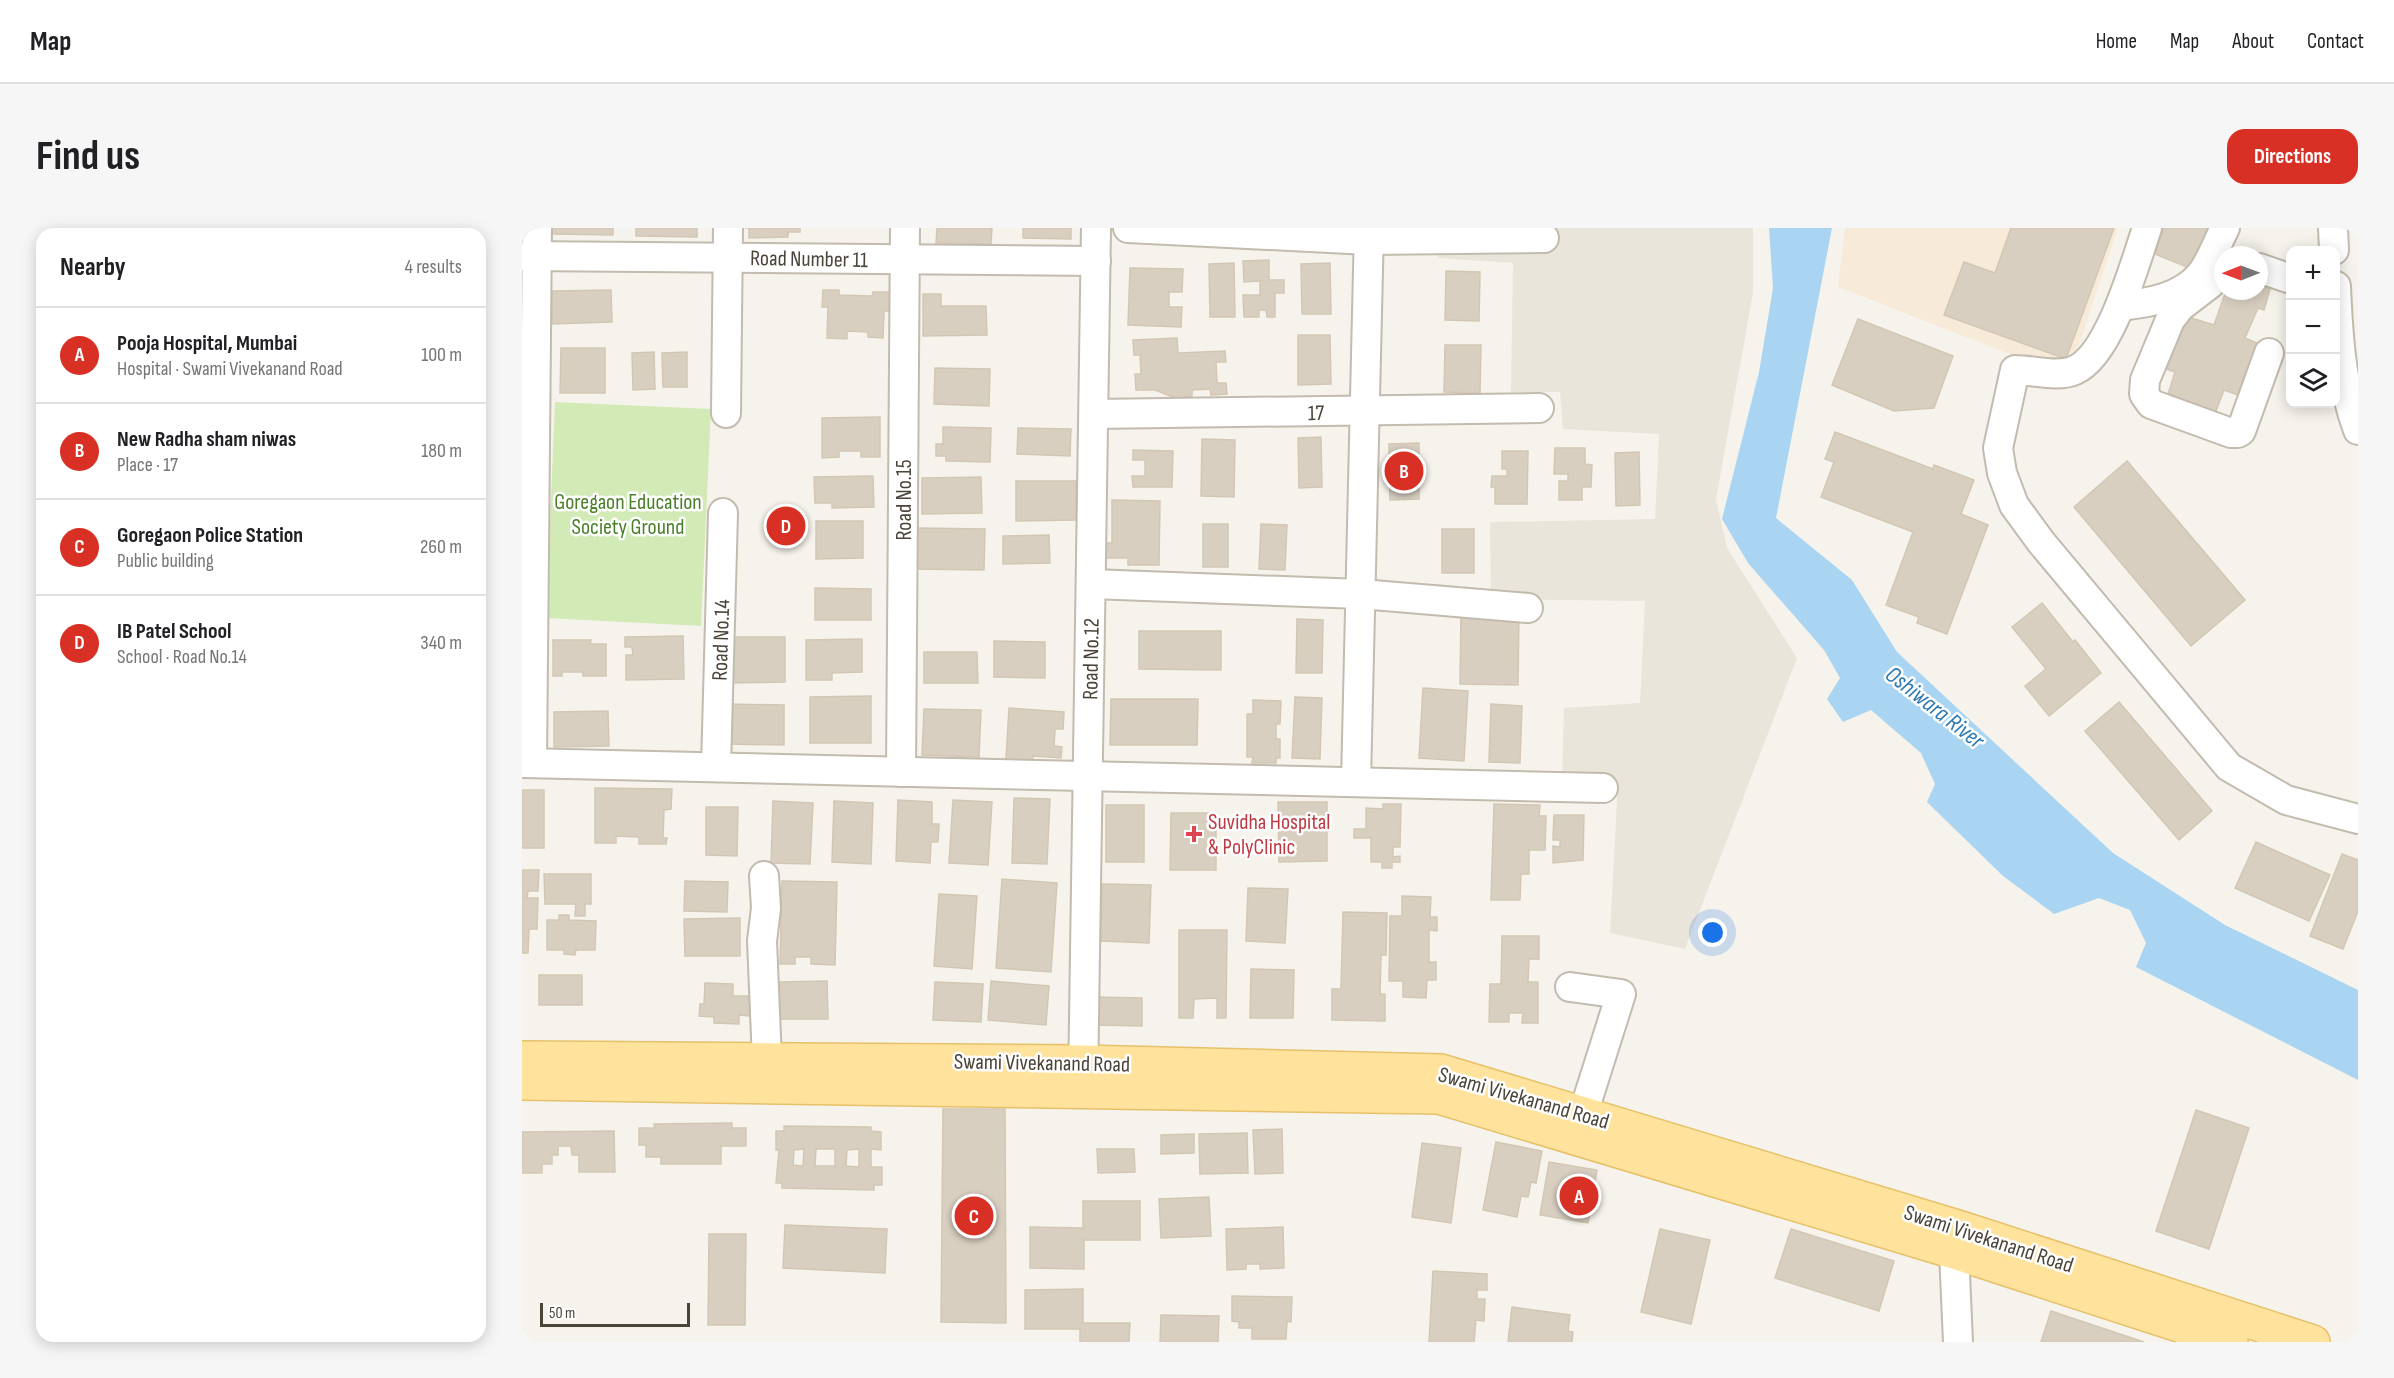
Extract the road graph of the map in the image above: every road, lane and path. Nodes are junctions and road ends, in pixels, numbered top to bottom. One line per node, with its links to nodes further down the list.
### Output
1 (728, 228): 14 (street)
2 (905, 228): 15 (street, Road No.15)
3 (1096, 228): 16 (street, Road No.12)
4 (1128, 228): 9 (street)
5 (2147, 228): 21 (street)
6 (2225, 228): 21 (street)
7 (2242, 228): 12 (street)
8 (2333, 228): 13 (street)
9 (1369, 234): 10 (street); 24 (street)
10 (1544, 238)
11 (532, 246): 14 (street, Road Number 11); 32 (street)
12 (2235, 246)
13 (2334, 246)
14 (728, 258): 15 (street, Road Number 11); 25 (street)
15 (904, 259): 16 (street, Road Number 11); 34 (street, Road No.15)
16 (1096, 261): 26 (street, Road No.12)
17 (2268, 271): 18 (street)
18 (2286, 277)
19 (2214, 279): 22 (street)
20 (2337, 300): 27 (street)
21 (2120, 306): 38 (street)
22 (2269, 353)
23 (1539, 408): 24 (street, 17)
24 (1365, 411): 26 (street, 17); 30 (street)
25 (726, 413)
26 (1094, 414): 29 (street, Road No.12)
27 (2358, 430)
28 (723, 513): 33 (street, Road No.14)
29 (1091, 584): 30 (street); 35 (street, Road No.12)
30 (1361, 594): 31 (street); 36 (street)
31 (1528, 608)
32 (527, 763): 33 (street)
33 (716, 767): 34 (street)
34 (901, 772): 35 (street)
35 (1088, 776): 36 (street); 43 (street, Road No.12)
36 (1356, 782): 37 (street)
37 (1603, 788)
38 (2358, 819)
39 (764, 876): 42 (street)
40 (1570, 987): 46 (street)
41 (522, 1058): 42 (main road, Swami Vivekanand Road)
42 (767, 1060): 43 (main road, Swami Vivekanand Road)
43 (1083, 1076): 44 (main road, Swami Vivekanand Road); 45 (main road, Swami Vivekanand Road)
44 (522, 1083)
45 (1532, 1111): 46 (main road, Swami Vivekanand Road); 47 (main road, Swami Vivekanand Road)
46 (1583, 1114): 47 (main road, Swami Vivekanand Road)
47 (1957, 1240): 48 (street); 49 (main road, Swami Vivekanand Road); 50 (main road, Swami Vivekanand Road)
48 (1958, 1342)
49 (2231, 1342)
50 (2313, 1342)

